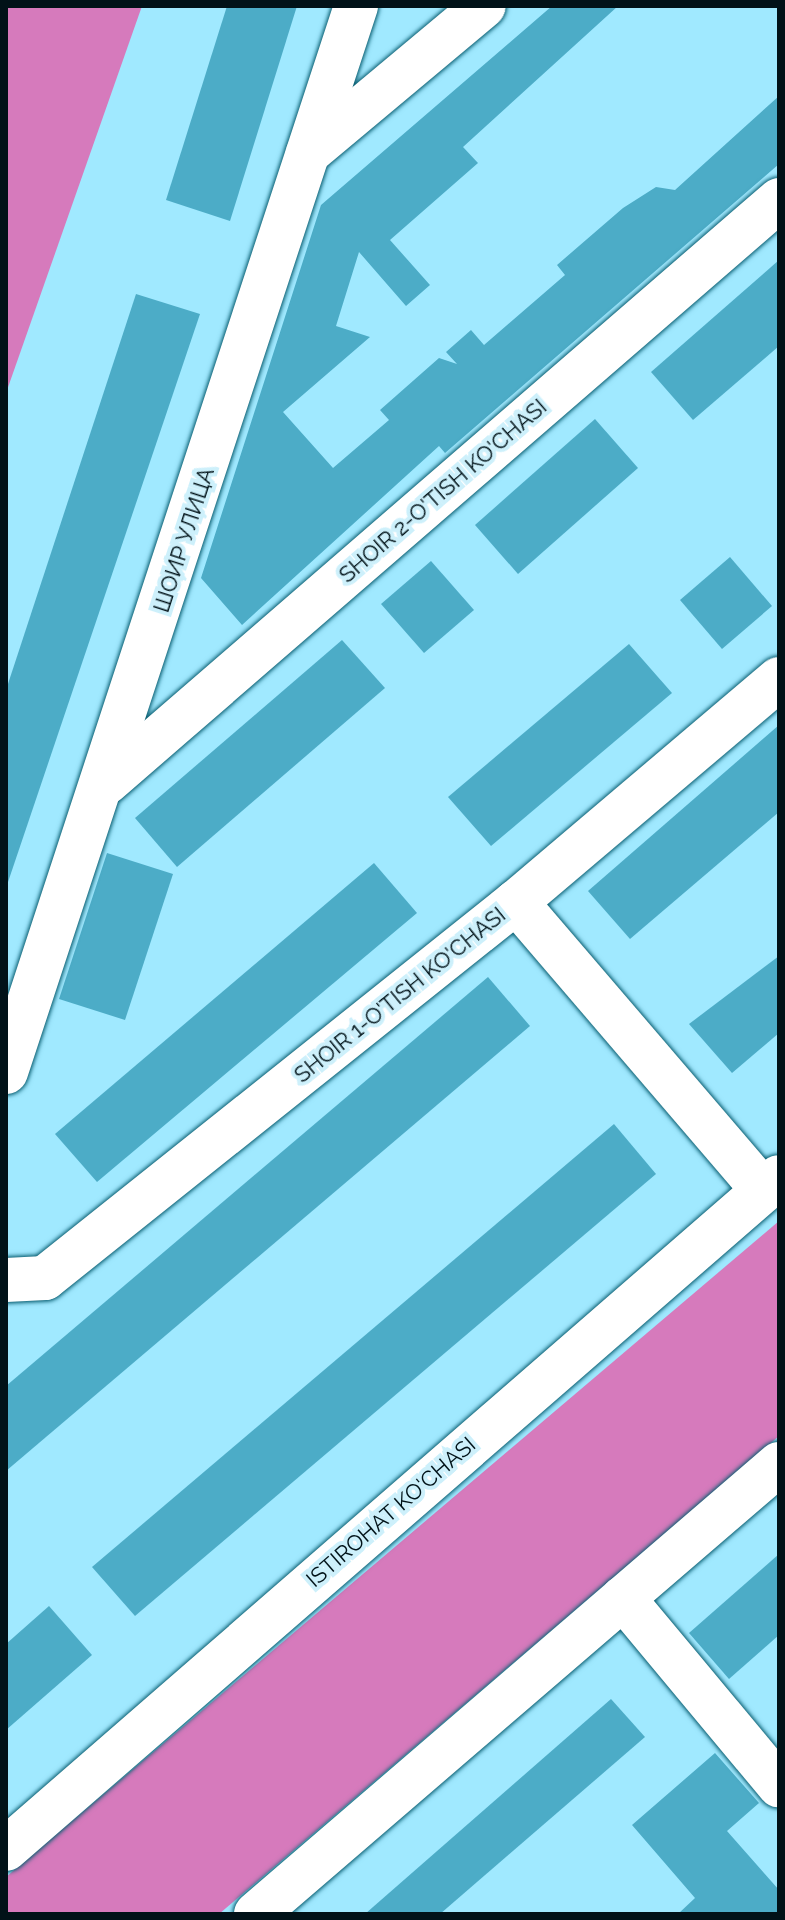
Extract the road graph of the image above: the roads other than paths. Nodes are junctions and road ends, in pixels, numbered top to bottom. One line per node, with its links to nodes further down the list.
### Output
1 (356, 6): 3 (street, ШОИР УЛИЦА)
2 (484, 6): 3 (street)
3 (308, 153): 6 (street, ШОИР УЛИЦА)
4 (779, 200): 6 (street, SHOIR 2-O'TISH KO'CHASI)
5 (779, 679): 7 (street, SHOIR 1-O'TISH KO'CHASI)
6 (107, 782): 8 (street, ШОИР УЛИЦА)
7 (516, 902): 9 (street); 10 (street, SHOIR 1-O'TISH KO'CHASI)
8 (6, 1072)
9 (771, 1184): 14 (street, ISTIROHAT KO'CHASI)
10 (6, 1280)
11 (779, 1464): 12 (street)
12 (623, 1598): 13 (street); 15 (street)
13 (779, 1785)
14 (6, 1849)
15 (256, 1914)

